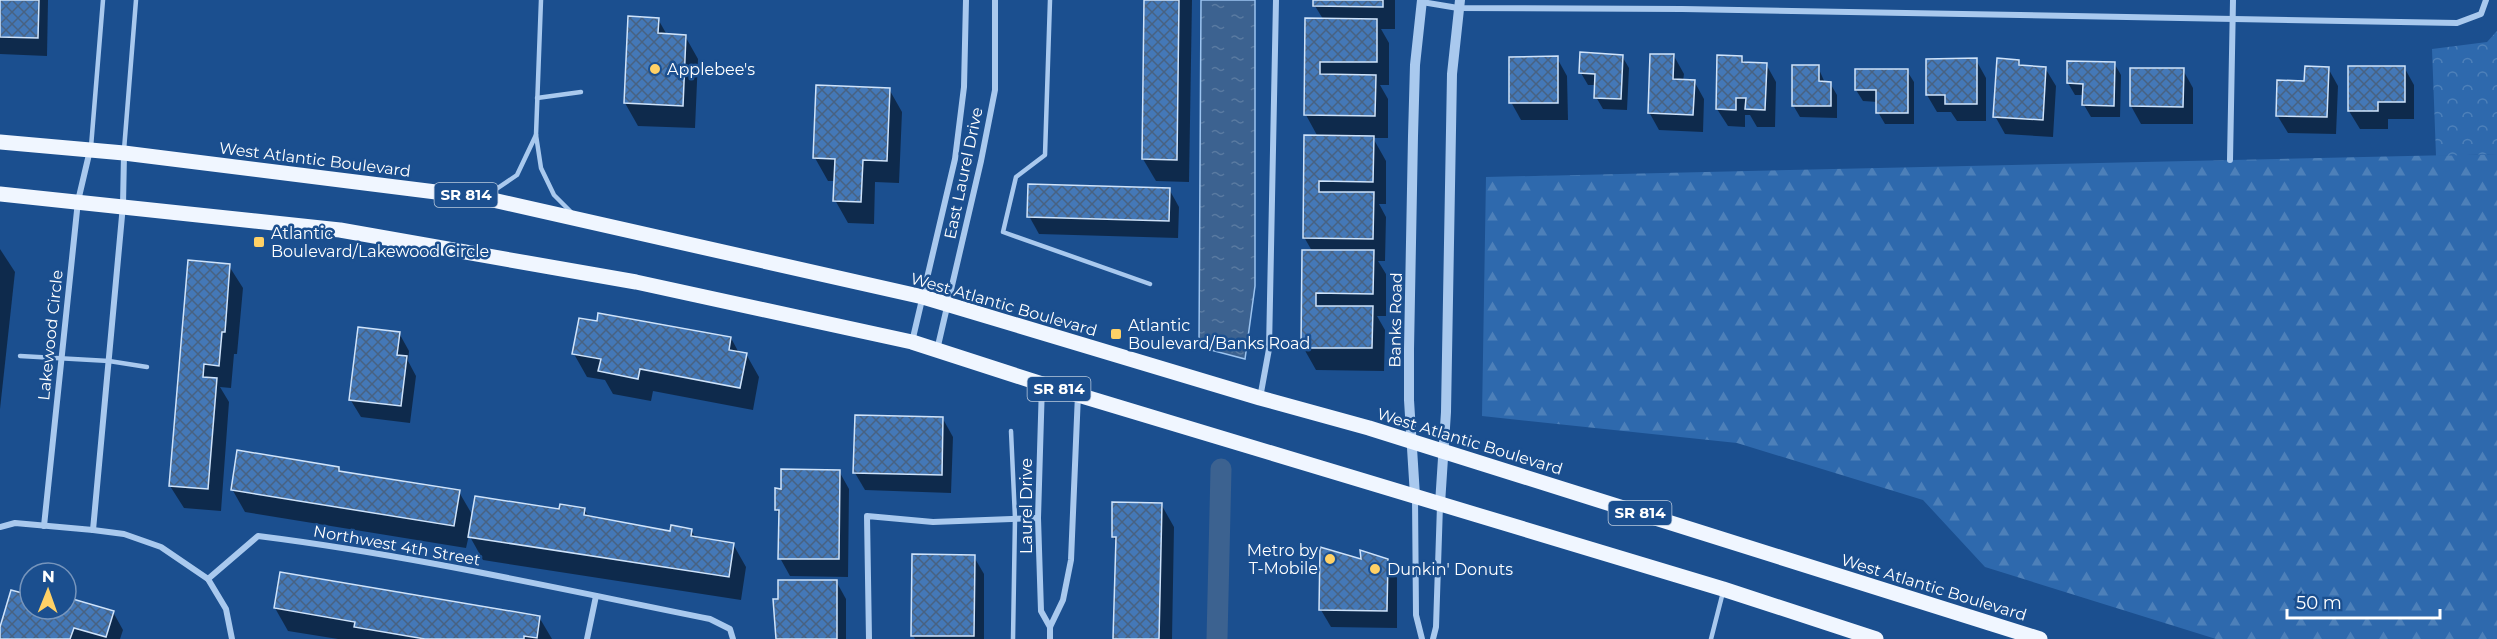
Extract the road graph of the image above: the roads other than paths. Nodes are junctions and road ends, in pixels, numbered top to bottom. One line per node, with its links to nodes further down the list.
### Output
1 (103, 0): 17 (lane)
2 (136, 0): 18 (lane)
3 (541, 0): 14 (lane)
4 (966, 0): 26 (street, East Laurel Drive)
5 (996, 0): 27 (street, East Laurel Drive)
6 (1050, 0): 25 (lane)
7 (1276, 0): 36 (street)
8 (2233, 0): 12 (street)
9 (2486, 0): 12 (street)
10 (1422, 1): 11 (street); 38 (street, Banks Road)
11 (1459, 4): 12 (street); 39 (street)
12 (2232, 20): 19 (street)
13 (581, 92): 14 (lane)
14 (537, 98): 15 (lane)
15 (536, 135): 21 (lane); 24 (lane)
16 (0, 142): 17 (main road, West Atlantic Boulevard / SR 814)
17 (90, 149): 18 (main road, West Atlantic Boulevard / SR 814); 22 (street, Lakewood Circle)
18 (124, 153): 21 (main road, West Atlantic Boulevard / SR 814); 23 (street)
19 (2230, 160)
20 (0, 194): 22 (main road, SR 814)
21 (484, 198): 24 (main road, West Atlantic Boulevard / SR 814)
22 (78, 201): 23 (main road, SR 814); 31 (street, Lakewood Circle)
23 (123, 205): 28 (main road, SR 814); 32 (street)
24 (579, 219): 26 (main road, West Atlantic Boulevard / SR 814)
25 (1150, 284)
26 (923, 297): 27 (main road, West Atlantic Boulevard / SR 814); 28 (street, East Laurel Drive)
27 (948, 304): 29 (street, East Laurel Drive); 36 (main road, West Atlantic Boulevard / SR 814)
28 (912, 342): 29 (main road, SR 814)
29 (937, 350): 34 (main road, SR 814)
30 (20, 356): 31 (lane)
31 (62, 358): 32 (lane); 44 (street, Lakewood Circle)
32 (109, 361): 33 (lane); 46 (street)
33 (147, 367)
34 (1041, 384): 35 (main road, SR 814); 43 (street, Laurel Drive)
35 (1078, 394): 40 (main road, SR 814); 50 (street, Laurel Drive)
36 (1260, 398): 38 (main road, West Atlantic Boulevard / SR 814)
37 (1011, 431): 42 (lane)
38 (1412, 441): 39 (main road, West Atlantic Boulevard / SR 814); 40 (street, Banks Road)
39 (1443, 452): 41 (street); 51 (main road, West Atlantic Boulevard / SR 814)
40 (1415, 496): 41 (main road, SR 814); 58 (street, Banks Road)
41 (1440, 504): 48 (main road, SR 814); 59 (street)
42 (1015, 518): 43 (street); 55 (street); 56 (lane)
43 (1038, 518): 50 (street, Laurel Drive)
44 (44, 526): 45 (street); 46 (street)
45 (0, 527)
46 (93, 530): 47 (street)
47 (208, 579): 49 (street, Northwest 4th Street); 52 (street)
48 (1723, 589): 60 (lane); 61 (main road, SR 814)
49 (596, 596): 53 (street); 54 (street, Northwest 4th Street)
50 (1050, 627): 57 (street, Laurel Drive)
51 (2017, 635): 62 (main road, West Atlantic Boulevard / SR 814)
52 (232, 639)
53 (587, 639)
54 (733, 639)
55 (869, 639)
56 (1013, 639)
57 (1050, 639)
58 (1422, 639)
59 (1433, 639)
60 (1711, 639)
61 (1876, 639)
62 (2039, 639)

